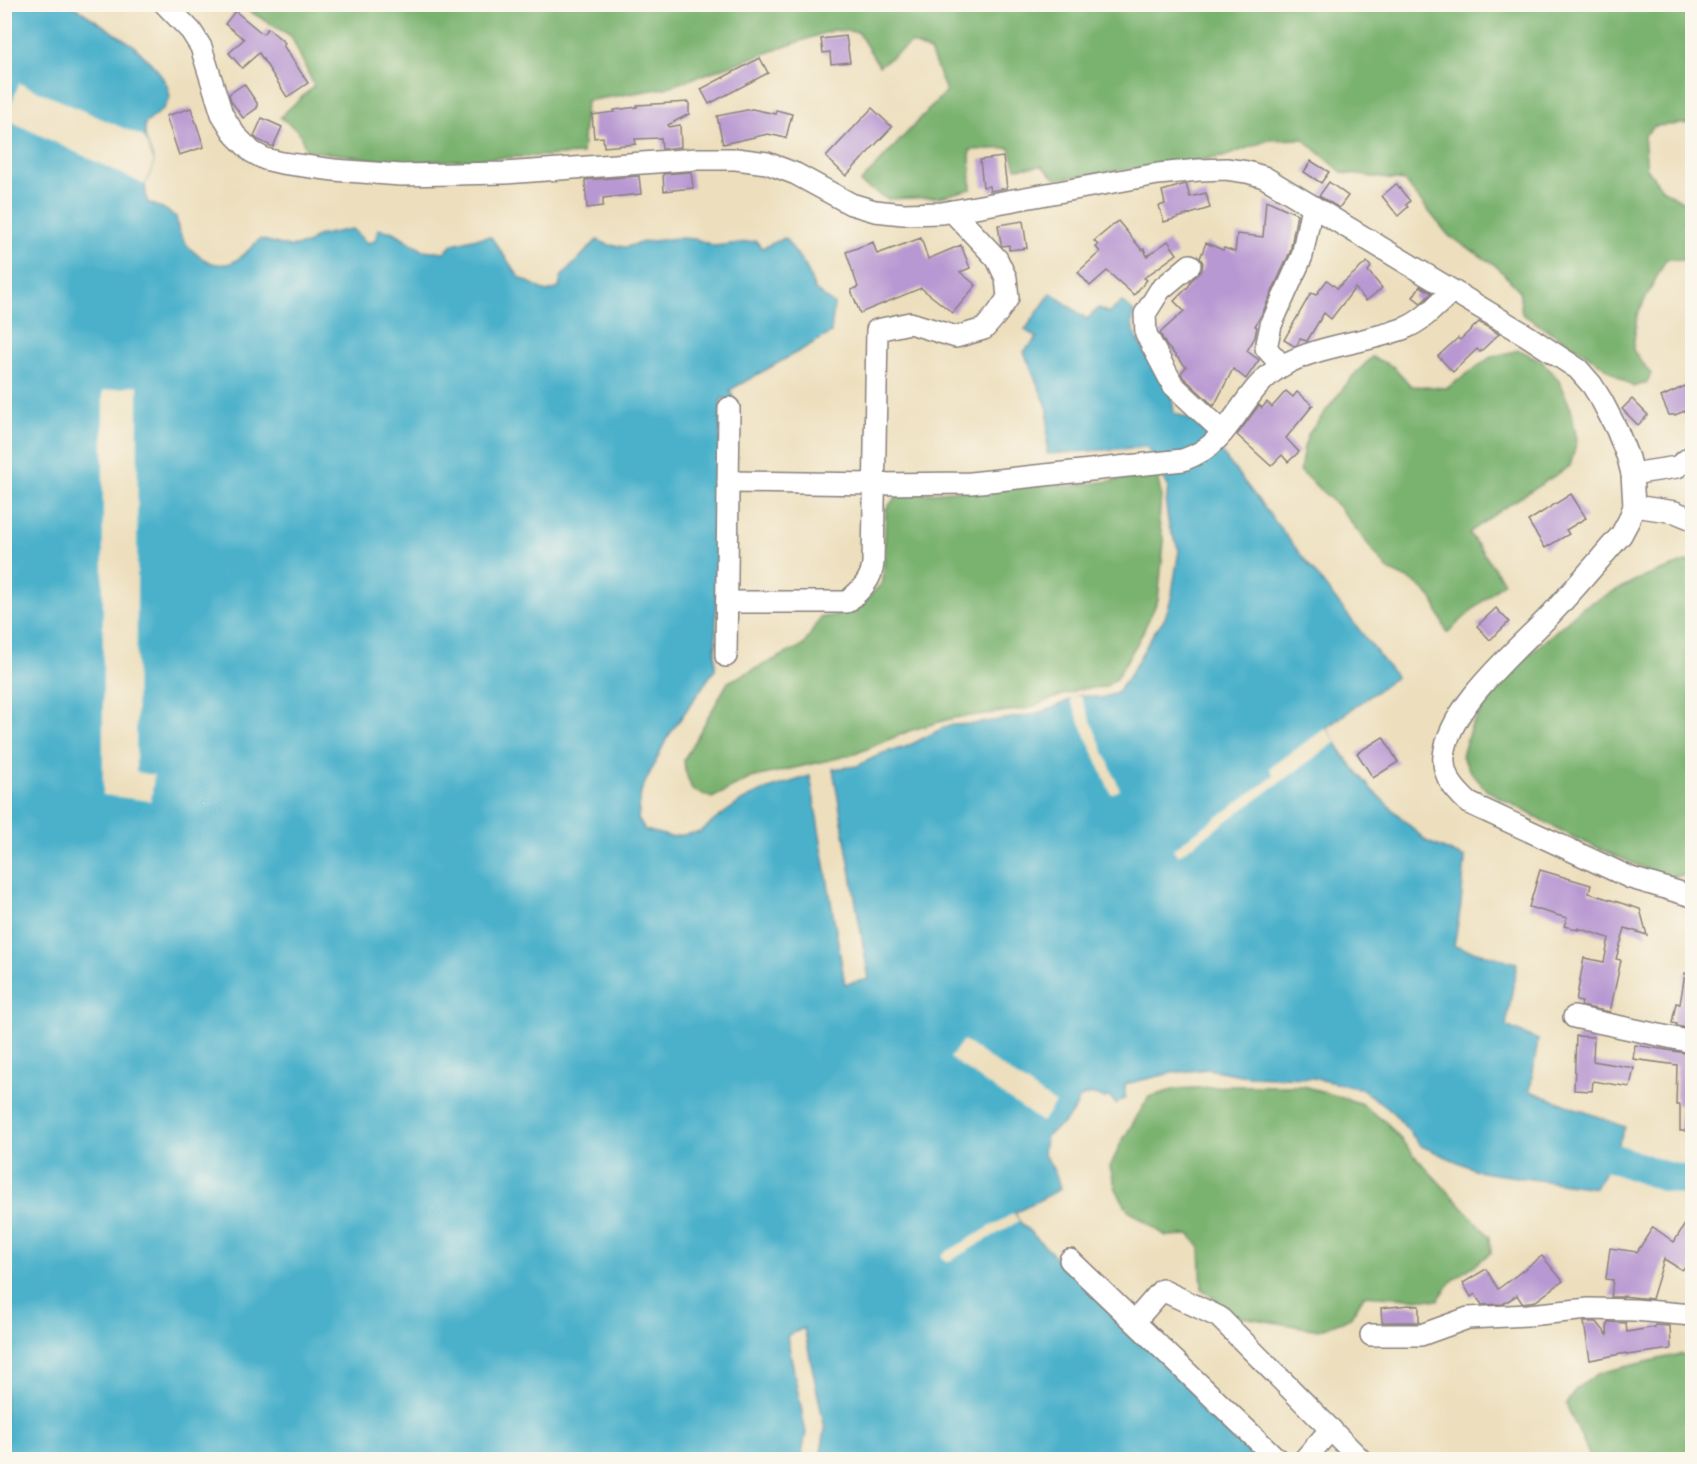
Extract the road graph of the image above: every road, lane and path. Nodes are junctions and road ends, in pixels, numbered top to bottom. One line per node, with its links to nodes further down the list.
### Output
1 (165, 4): 3 (street)
2 (1312, 206): 3 (street); 5 (street); 6 (street)
3 (952, 211): 12 (street)
4 (1190, 265): 8 (street)
5 (1452, 291): 6 (street); 10 (street)
6 (1282, 366): 8 (street)
7 (729, 408): 11 (street)
8 (1221, 435): 12 (street)
9 (1692, 456): 10 (street)
10 (1632, 474): 13 (street)
11 (728, 482): 12 (street); 15 (street)
12 (874, 484): 15 (street)
13 (1634, 506): 14 (street); 17 (street)
14 (1692, 519)
15 (727, 602): 16 (street)
16 (726, 656)
17 (1692, 896)
18 (1574, 1017): 19 (street)
19 (1692, 1042)
20 (1070, 1260): 22 (street)
21 (1692, 1315): 23 (street)
22 (1135, 1321): 24 (street); 25 (street)
23 (1371, 1335)
24 (1332, 1429): 26 (street); 27 (street)
25 (1278, 1460)
26 (1304, 1460)
27 (1361, 1460)

